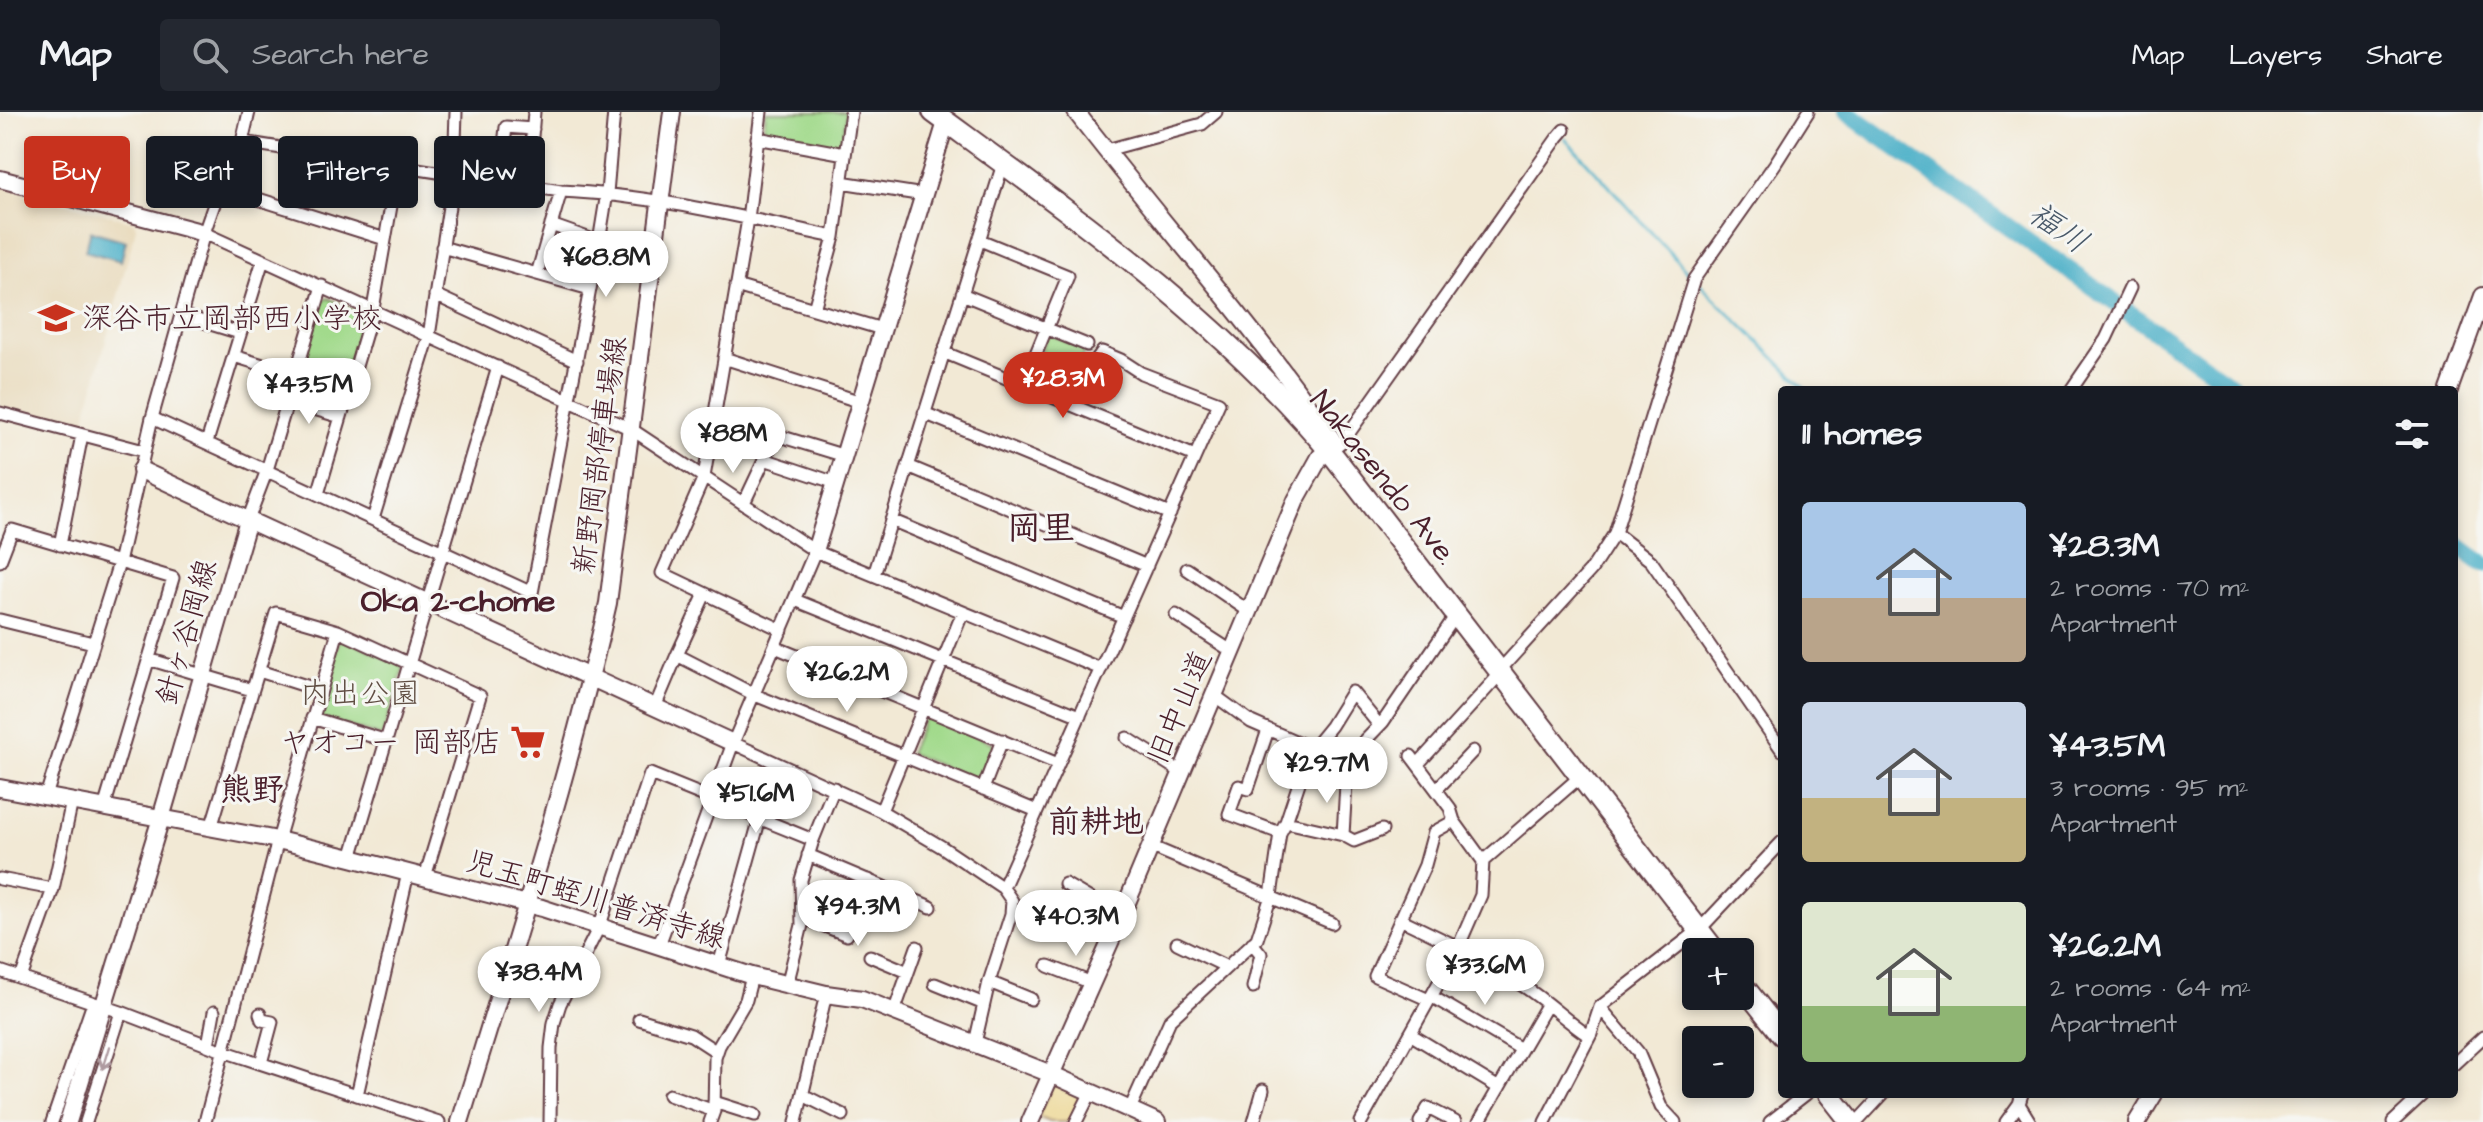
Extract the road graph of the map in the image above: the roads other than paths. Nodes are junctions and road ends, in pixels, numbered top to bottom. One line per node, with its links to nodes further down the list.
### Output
1 (249, 112): 14 (street)
2 (456, 112): 15 (street)
3 (534, 112): 12 (street)
4 (614, 112): 26 (street)
5 (672, 112): 29 (main road, 新野岡部停車場線)
6 (761, 112): 18 (street)
7 (851, 112): 20 (street)
8 (1076, 112): 19 (main road)
9 (1216, 112): 19 (street)
10 (1808, 112): 98 (street)
11 (939, 117): 21 (highway, Nakasendo Ave.); 27 (main road)
12 (533, 129): 16 (street); 17 (street)
13 (1564, 130): 83 (street)
14 (243, 136)
15 (455, 136)
16 (505, 136)
17 (532, 136)
18 (757, 138): 20 (street); 33 (street)
19 (1107, 152): 62 (main road)
20 (845, 154): 23 (street)
21 (1003, 164): 38 (street); 68 (highway, Nakasendo Ave.)
22 (0, 179): 35 (main road)
23 (841, 182): 27 (street); 36 (street)
24 (545, 189): 25 (street)
25 (561, 191): 26 (street); 34 (street)
26 (607, 193): 29 (street); 39 (street)
27 (924, 195): 54 (main road)
28 (262, 200): 37 (street)
29 (662, 201): 33 (street); 78 (main road, 新野岡部停車場線)
30 (213, 208): 35 (street)
31 (391, 208): 37 (street)
32 (448, 208): 40 (street)
33 (748, 219): 36 (street); 44 (street)
34 (551, 225): 39 (street); 42 (street)
35 (204, 233): 41 (street); 52 (street)
36 (834, 237): 51 (street)
37 (385, 239): 50 (street)
38 (980, 240): 47 (street); 53 (street)
39 (599, 242): 45 (street)
40 (442, 247): 42 (street); 48 (street)
41 (263, 260): 43 (street); 55 (street)
42 (537, 274): 45 (street)
43 (322, 286): 50 (street); 64 (street)
44 (736, 286): 51 (street); 60 (street)
45 (590, 289): 61 (street)
46 (2129, 289): 66 (street)
47 (962, 294): 53 (street); 58 (street)
48 (435, 295): 56 (street); 61 (street)
49 (2483, 296): 67 (main road)
50 (373, 309): 56 (street); 76 (street)
51 (814, 309): 54 (street)
52 (181, 315): 55 (street); 77 (street)
53 (1047, 328): 57 (street); 65 (street)
54 (882, 329): 71 (main road)
55 (240, 333): 59 (street)
56 (429, 336): 63 (street); 95 (street)
57 (1087, 345)
58 (943, 352): 65 (street); 74 (street)
59 (234, 356): 64 (street); 81 (street)
60 (724, 358): 71 (street); 75 (street)
61 (577, 361): 69 (street)
62 (1278, 366): 68 (main road); 83 (main road)
63 (498, 367): 69 (street); 101 (street)
64 (295, 375): 70 (street)
65 (1023, 385): 72 (street)
66 (2074, 386)
67 (2450, 386)
68 (1272, 389): 83 (highway, Nakasendo Ave.)
69 (570, 400): 78 (street); 101 (street)
70 (287, 401): 76 (street); 89 (street)
71 (861, 402): 84 (main road)
72 (1073, 405): 85 (street); 85 (street)
73 (0, 413): 79 (street)
74 (924, 413): 87 (street); 94 (street)
75 (714, 416): 80 (street); 90 (street)
76 (341, 417): 92 (street)
77 (152, 418): 81 (street); 82 (street)
78 (631, 429): 90 (street); 129 (main road, 新野岡部停車場線)
79 (82, 435): 82 (street); 99 (street)
80 (776, 435): 84 (street); 86 (street)
81 (207, 442): 89 (street)
82 (144, 451): 88 (street)
83 (1329, 451): 111 (main road, 旧中山道); 113 (highway, Nakasendo Ave.)
84 (845, 456): 91 (main road)
85 (1195, 456): 94 (street)
86 (764, 459): 91 (street); 93 (street)
87 (908, 466): 97 (street); 104 (street)
88 (141, 470): 96 (main road); 103 (street)
89 (267, 470): 92 (street); 96 (street)
90 (704, 477): 93 (street); 107 (street)
91 (836, 483): 100 (main road)
92 (318, 494): 95 (street)
93 (744, 503): 100 (street)
94 (1170, 514): 104 (street)
95 (373, 519): 101 (street)
96 (248, 520): 109 (main road); 128 (main road, 針ヶ谷岡線)
97 (891, 520): 106 (street); 114 (street)
98 (1615, 533): 127 (street); 144 (street)
99 (60, 545): 102 (street); 103 (street)
100 (815, 551): 106 (street); 108 (street)
101 (444, 552): 109 (street)
102 (0, 561)
103 (119, 563): 118 (street); 122 (street)
104 (1147, 566): 114 (street)
105 (1187, 569): 111 (street)
106 (874, 575): 110 (street)
107 (705, 594): 116 (street); 121 (street)
108 (795, 600): 116 (street); 123 (street)
109 (429, 603): 124 (street); 129 (main road)
110 (963, 612): 123 (street); 125 (street)
111 (1250, 612): 120 (main road, 旧中山道)
112 (1176, 615): 120 (street)
113 (1456, 615): 127 (highway, Nakasendo Ave.); 138 (street)
114 (1124, 617): 125 (street)
115 (0, 620): 118 (street)
116 (782, 630): 119 (street)
117 (338, 631): 124 (street); 126 (street); 131 (street)
118 (93, 643): 155 (street)
119 (775, 647): 132 (street); 135 (street)
120 (1233, 652): 133 (main road, 旧中山道)
121 (677, 655): 132 (street); 134 (street)
122 (148, 659): 128 (street); 158 (street)
123 (943, 660): 135 (street); 136 (street)
124 (411, 663): 142 (street); 176 (street)
125 (1101, 669): 136 (street)
126 (259, 671): 130 (street); 131 (street)
127 (1500, 672): 150 (highway, Nakasendo Ave.); 154 (street)
128 (202, 674): 130 (street); 161 (main road, 針ヶ谷岡線)
129 (591, 677): 134 (main road); 183 (main road, 新野岡部停車場線)
130 (252, 690): 165 (street)
131 (319, 690): 137 (street)
132 (755, 695): 143 (street); 147 (street)
133 (1214, 695): 139 (street); 149 (main road, 旧中山道)
134 (655, 707): 143 (main road)
135 (923, 708): 141 (street); 147 (street)
136 (1080, 716): 148 (street)
137 (312, 718): 142 (street); 169 (street)
138 (1379, 725): 145 (street); 168 (street)
139 (1268, 730): 145 (street); 167 (street)
140 (1127, 738): 149 (street)
141 (1002, 740): 148 (street); 153 (street)
142 (387, 741): 174 (street)
143 (733, 743): 152 (street); 156 (street)
144 (1778, 744)
145 (1313, 749): 164 (street)
146 (1473, 751): 154 (street)
147 (903, 756): 153 (street); 159 (street)
148 (1058, 764): 160 (street)
149 (1181, 772): 171 (main road, 旧中山道)
150 (1581, 776): 175 (street); 190 (highway, Nakasendo Ave.)
151 (0, 788): 155 (main road, 児玉町蛭川普済寺線)
152 (834, 788): 159 (street); 170 (street)
153 (983, 789): 160 (street)
154 (1437, 789): 163 (street)
155 (46, 796): 157 (main road, 児玉町蛭川普済寺線)
156 (712, 798): 162 (street); 189 (street); 194 (street)
157 (72, 801): 158 (main road, 児玉町蛭川普済寺線); 181 (street)
158 (104, 808): 161 (main road, 児玉町蛭川普済寺線)
159 (881, 811): 180 (street)
160 (1037, 811): 180 (street)
161 (161, 818): 165 (main road, 児玉町蛭川普済寺線); 214 (main road, 針ヶ谷岡線)
162 (760, 818): 170 (street); 198 (street)
163 (1454, 821): 175 (street); 187 (street)
164 (1286, 822): 167 (street); 168 (street)
165 (211, 828): 169 (main road, 児玉町蛭川普済寺線)
166 (1382, 830): 168 (street)
167 (1280, 833): 182 (street)
168 (1343, 835)
169 (278, 840): 174 (main road, 児玉町蛭川普済寺線); 230 (street)
170 (813, 840): 173 (street)
171 (1150, 846): 182 (street); 186 (main road, 旧中山道)
172 (1778, 846): 190 (street)
173 (808, 855): 178 (street); 185 (street)
174 (351, 858): 176 (main road, 児玉町蛭川普済寺線)
175 (1483, 861): 196 (street)
176 (416, 875): 183 (main road, 児玉町蛭川普済寺線); 238 (street)
177 (0, 879): 181 (street)
178 (869, 880): 184 (street); 185 (street)
179 (1065, 884): 186 (street)
180 (1003, 888): 205 (street)
181 (53, 889): 204 (street)
182 (1271, 896): 188 (street); 193 (street)
183 (527, 904): 189 (main road, 児玉町蛭川普済寺線); 257 (main road, 新野岡部停車場線)
184 (931, 907)
185 (802, 917): 208 (street)
186 (1121, 917): 206 (main road, 旧中山道)
187 (1400, 919): 196 (street); 211 (street)
188 (1332, 923)
189 (600, 925): 194 (main road, 児玉町蛭川普済寺線); 258 (street)
190 (1699, 930): 191 (highway, Nakasendo Ave.); 217 (street)
191 (1705, 938)
192 (1177, 943): 200 (street)
193 (1252, 943): 200 (street); 209 (street)
194 (659, 945): 198 (main road, 児玉町蛭川普済寺線)
195 (917, 947): 202 (street)
196 (1457, 949): 211 (street); 216 (street)
197 (870, 956): 202 (street)
198 (719, 965): 203 (main road, 児玉町蛭川普済寺線)
199 (1048, 966): 206 (street)
200 (1227, 967): 247 (street)
201 (0, 971): 204 (street)
202 (908, 972): 220 (street)
203 (752, 976): 208 (main road, 児玉町蛭川普済寺線); 231 (street)
204 (21, 978): 214 (street)
205 (989, 982): 212 (street); 215 (street)
206 (1092, 983): 234 (main road, 旧中山道)
207 (935, 984): 215 (street)
208 (787, 985): 210 (main road, 児玉町蛭川普済寺線)
209 (1253, 987)
210 (826, 994): 220 (main road, 児玉町蛭川普済寺線); 240 (street)
211 (1430, 998): 224 (street); 229 (street)
212 (1031, 999)
213 (1754, 1000): 223 (highway)
214 (98, 1004): 218 (street); 252 (street); 253 (main road, 針ヶ谷岡線)
215 (984, 1004): 227 (street)
216 (1547, 1005): 225 (street); 229 (street)
217 (1600, 1007): 225 (street); 268 (street)
218 (121, 1012): 228 (street); 254 (street, one-way to 254)
219 (214, 1012): 228 (street)
220 (894, 1012): 227 (main road, 児玉町蛭川普済寺線)
221 (260, 1014): 233 (street)
222 (639, 1019): 231 (street)
223 (1778, 1030)
224 (1410, 1034): 235 (street); 263 (street)
225 (1589, 1036): 267 (street)
226 (2483, 1037): 232 (street)
227 (975, 1043): 234 (main road, 児玉町蛭川普済寺線)
228 (208, 1045): 230 (street)
229 (1521, 1049): 235 (street)
230 (223, 1051): 233 (street); 255 (street)
231 (717, 1052): 248 (street)
232 (2459, 1052)
233 (261, 1063): 238 (street)
234 (1051, 1074): 237 (main road, 児玉町蛭川普済寺線); 251 (main road, 旧中山道)
235 (1499, 1088): 266 (street)
236 (1263, 1090): 262 (street)
237 (1091, 1092): 247 (main road, 児玉町蛭川普済寺線); 260 (street)
238 (357, 1095): 256 (street)
239 (669, 1095): 248 (street)
240 (803, 1095): 250 (street); 259 (street)
241 (1801, 1098): 269 (street)
242 (1833, 1098): 270 (highway)
243 (1879, 1098): 270 (street)
244 (2152, 1098): 273 (main road)
245 (2419, 1098): 274 (street)
246 (2021, 1099): 271 (street); 272 (street)
247 (1130, 1109): 261 (main road, 児玉町蛭川普済寺線)
248 (713, 1112): 249 (street)
249 (755, 1115)
250 (843, 1115)
251 (1035, 1120)
252 (52, 1122)
253 (68, 1122)
254 (86, 1122)
255 (205, 1122)
256 (439, 1122)
257 (460, 1122)
258 (550, 1122)
259 (796, 1122)
260 (1076, 1122)
261 (1157, 1122)
262 (1254, 1122)
263 (1361, 1122)
264 (1420, 1122): 265 (street)
265 (1455, 1122)
266 (1479, 1122)
267 (1545, 1122)
268 (1675, 1122)
269 (1770, 1122)
270 (1854, 1122)
271 (2006, 1122)
272 (2030, 1122)
273 (2137, 1122)
274 (2394, 1122)

